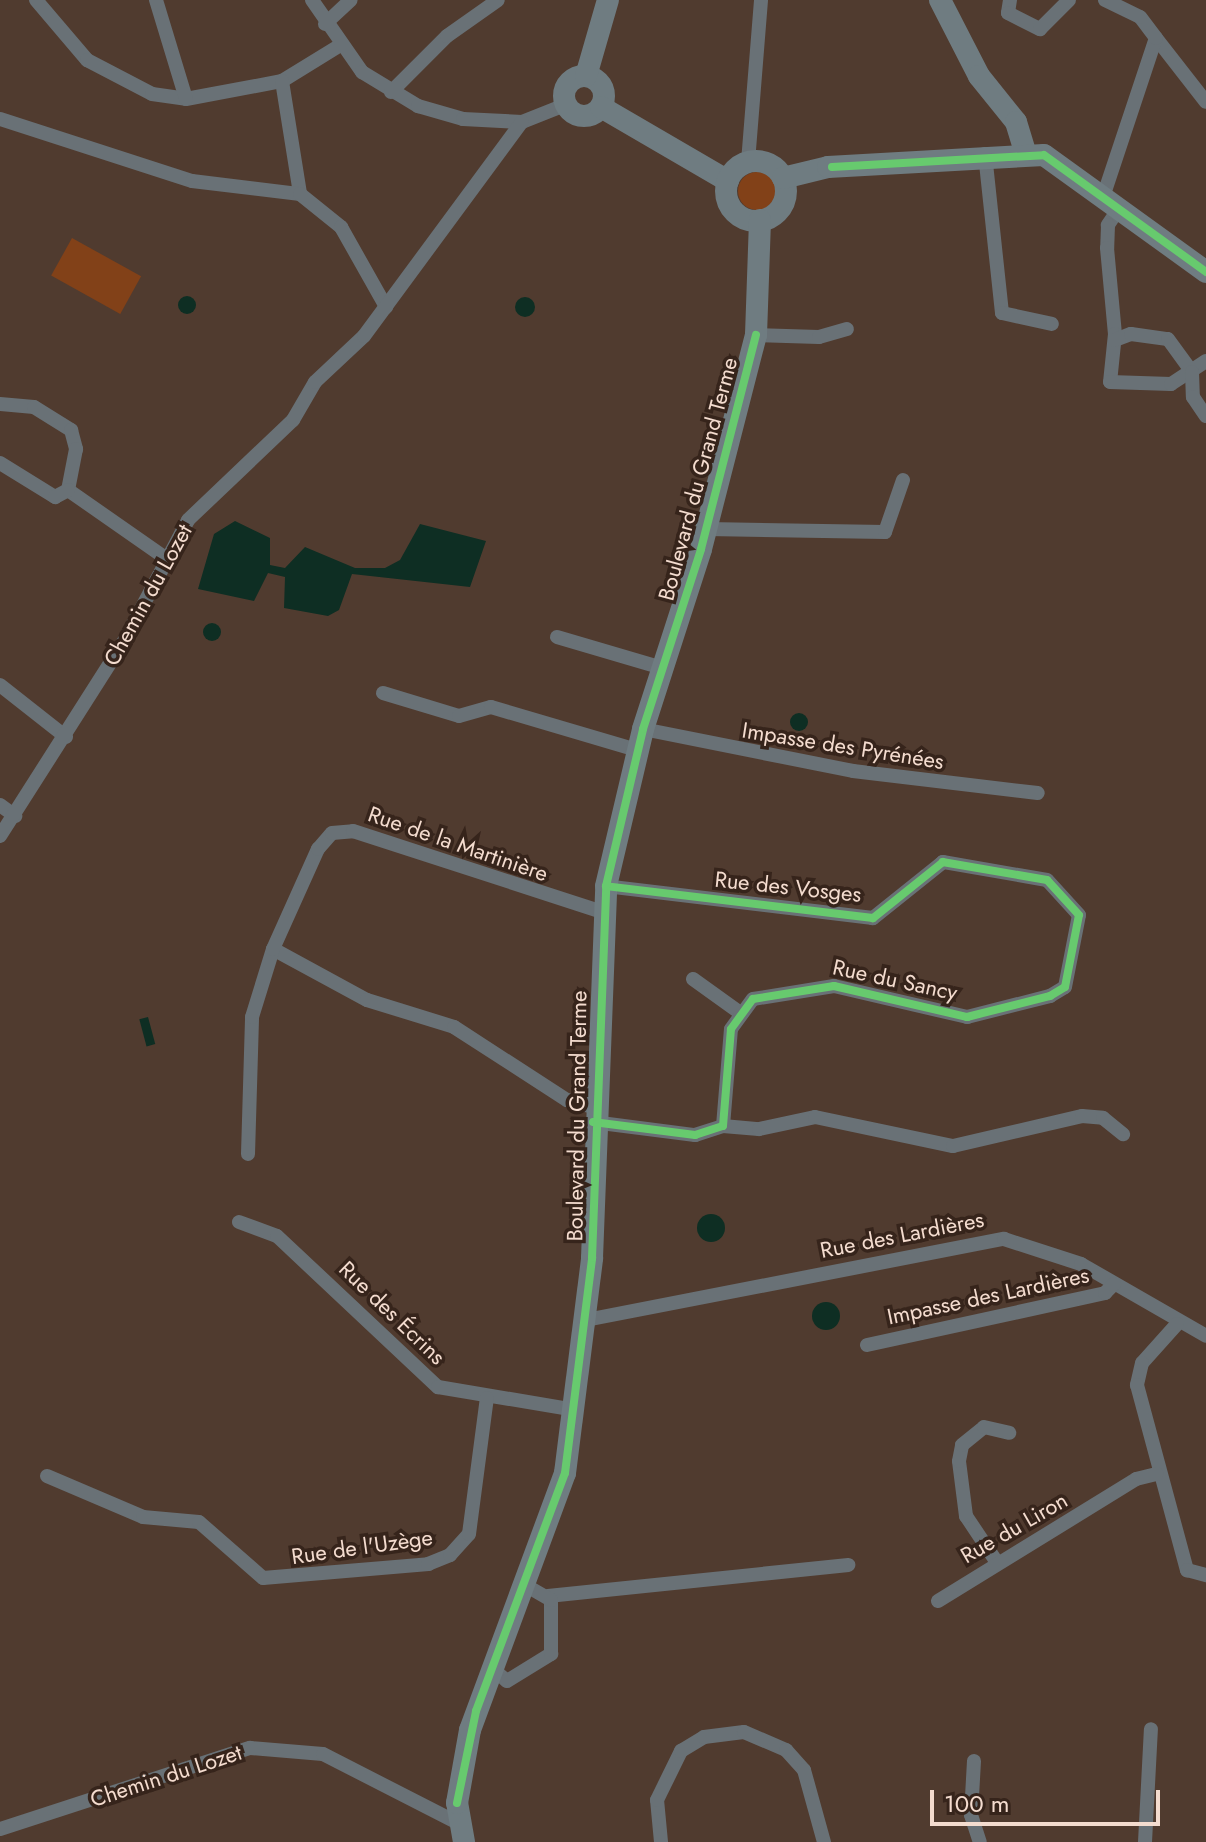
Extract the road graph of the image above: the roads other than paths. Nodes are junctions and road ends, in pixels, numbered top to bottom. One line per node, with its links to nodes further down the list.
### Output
1 (36, 0): 18 (street)
2 (156, 0): 18 (street)
3 (312, 0): 12 (street)
4 (351, 0): 12 (street)
5 (498, 0): 17 (street)
6 (608, 0): 15 (street)
7 (761, 0): 26 (street)
8 (940, 0): 24 (street)
9 (1010, 0): 10 (street)
10 (1069, 0)
11 (1105, 0): 13 (street)
12 (325, 24): 14 (street)
13 (1156, 38): 19 (street); 30 (street)
14 (339, 46): 16 (street); 17 (street)
15 (586, 76): 20 (street); 21 (street)
16 (282, 81): 18 (street); 29 (street)
17 (391, 92): 23 (street)
18 (186, 99)
19 (1206, 102)
20 (565, 105): 21 (street); 23 (street)
21 (601, 107): 28 (street)
22 (0, 119): 29 (street)
23 (522, 122): 33 (street, Chemin du Lozet)
24 (1025, 151): 25 (street); 30 (street)
25 (985, 154): 27 (street); 34 (street)
26 (748, 162): 27 (street); 28 (street)
27 (783, 178): 31 (street)
28 (728, 181): 31 (street)
29 (300, 194): 33 (street)
30 (1112, 201): 32 (street); 37 (street)
31 (760, 220): 36 (street, Boulevard du Grand Terme)
32 (1206, 272)
33 (386, 307): 46 (street, Chemin du Lozet)
34 (1052, 324)
35 (847, 329): 36 (street)
36 (756, 335): 45 (street, Boulevard du Grand Terme)
37 (1115, 340): 39 (street); 39 (street)
38 (1206, 361): 39 (street)
39 (1192, 372): 41 (street)
40 (0, 404): 44 (street)
41 (1206, 416)
42 (0, 463): 44 (street)
43 (903, 480): 45 (street)
44 (68, 490): 46 (street)
45 (707, 529): 48 (street, Boulevard du Grand Terme)
46 (167, 559): 51 (street, Chemin du Lozet)
47 (557, 637): 48 (street)
48 (662, 668): 52 (street, Boulevard du Grand Terme)
49 (0, 685): 51 (street)
50 (383, 693): 52 (street, Impasse des Pyrénées)
51 (66, 737): 55 (street, Chemin du Lozet)
52 (640, 739): 53 (street, Impasse des Pyrénées); 57 (street, Boulevard du Grand Terme)
53 (1038, 793)
54 (0, 805): 55 (street)
55 (15, 816): 56 (street, Chemin du Lozet)
56 (0, 836)
57 (606, 886): 58 (street, Boulevard du Grand Terme); 60 (street, Rue des Vosges)
58 (603, 912): 59 (street, Rue de la Martinière); 63 (street, Boulevard du Grand Terme)
59 (273, 949): 63 (street); 66 (street)
60 (1076, 955): 62 (street, Rue du Sancy)
61 (693, 979): 62 (street)
62 (739, 1012): 64 (street)
63 (593, 1114): 64 (street); 69 (street, Boulevard du Grand Terme)
64 (723, 1126): 65 (street)
65 (1123, 1134)
66 (248, 1154)
67 (239, 1222): 73 (street, Rue des Écrins)
68 (1114, 1284): 69 (street, Rue des Lardières); 70 (street, Rue des Lardières); 72 (street, Impasse des Lardières)
69 (586, 1320): 74 (street, Boulevard du Grand Terme)
70 (1177, 1324): 71 (street, Rue des Lardières); 76 (street)
71 (1206, 1336)
72 (867, 1345)
73 (487, 1398): 74 (street, Rue des Écrins); 77 (street, Rue de l'Uzège)
74 (576, 1410): 81 (street, Boulevard du Grand Terme)
75 (1009, 1433): 78 (street)
76 (1156, 1474): 78 (street, Rue du Liron); 80 (street)
77 (47, 1476)
78 (996, 1561): 82 (street, Rue du Liron)
79 (848, 1565): 81 (street)
80 (1206, 1575)
81 (537, 1591): 83 (street, Boulevard du Grand Terme); 83 (street)
82 (938, 1601)
83 (497, 1673): 87 (street, Boulevard du Grand Terme)
84 (1151, 1729): 91 (street)
85 (974, 1761): 90 (street)
86 (0, 1829): 87 (street, Chemin du Lozet)
87 (463, 1834)
88 (661, 1842): 89 (street)
89 (824, 1842)
90 (980, 1842)
91 (1145, 1842)

